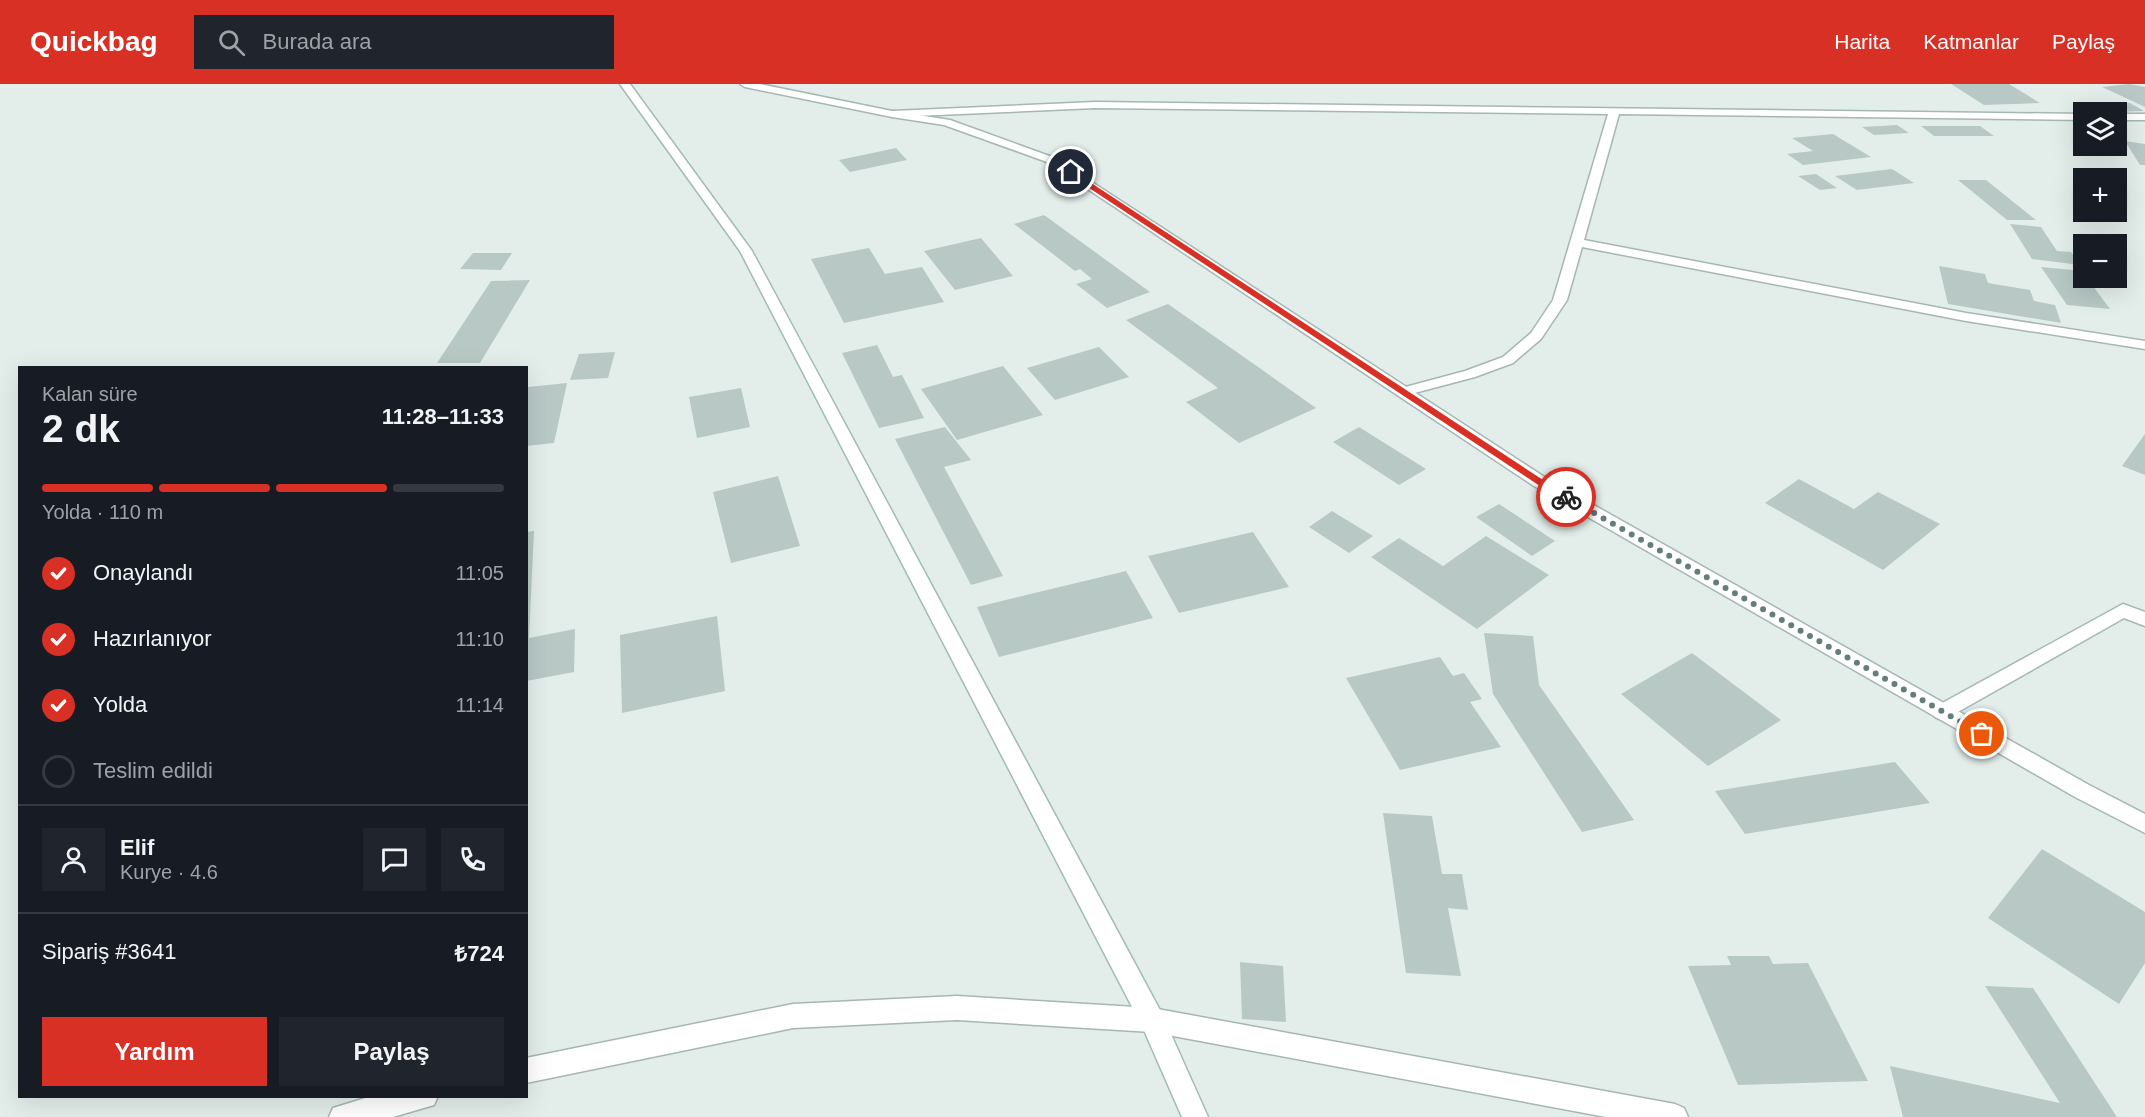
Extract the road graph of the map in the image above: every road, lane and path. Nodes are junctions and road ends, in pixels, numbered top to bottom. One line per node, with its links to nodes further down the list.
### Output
1 (625, 84): 14 (street)
2 (746, 84): 4 (street)
3 (1614, 112): 4 (street); 5 (street); 8 (street)
4 (892, 114): 10 (street)
5 (2073, 117)
6 (2127, 117): 7 (street)
7 (2145, 117)
8 (1577, 243): 9 (street); 10 (street)
9 (2145, 345)
10 (1403, 392): 12 (street)
11 (2145, 619): 12 (street)
12 (1942, 712): 13 (street)
13 (2145, 824)
14 (1152, 1020): 15 (street); 18 (street); 19 (street)
15 (528, 1071)
16 (417, 1098): 17 (street)
17 (342, 1117)
18 (1196, 1117)
19 (1675, 1117)

